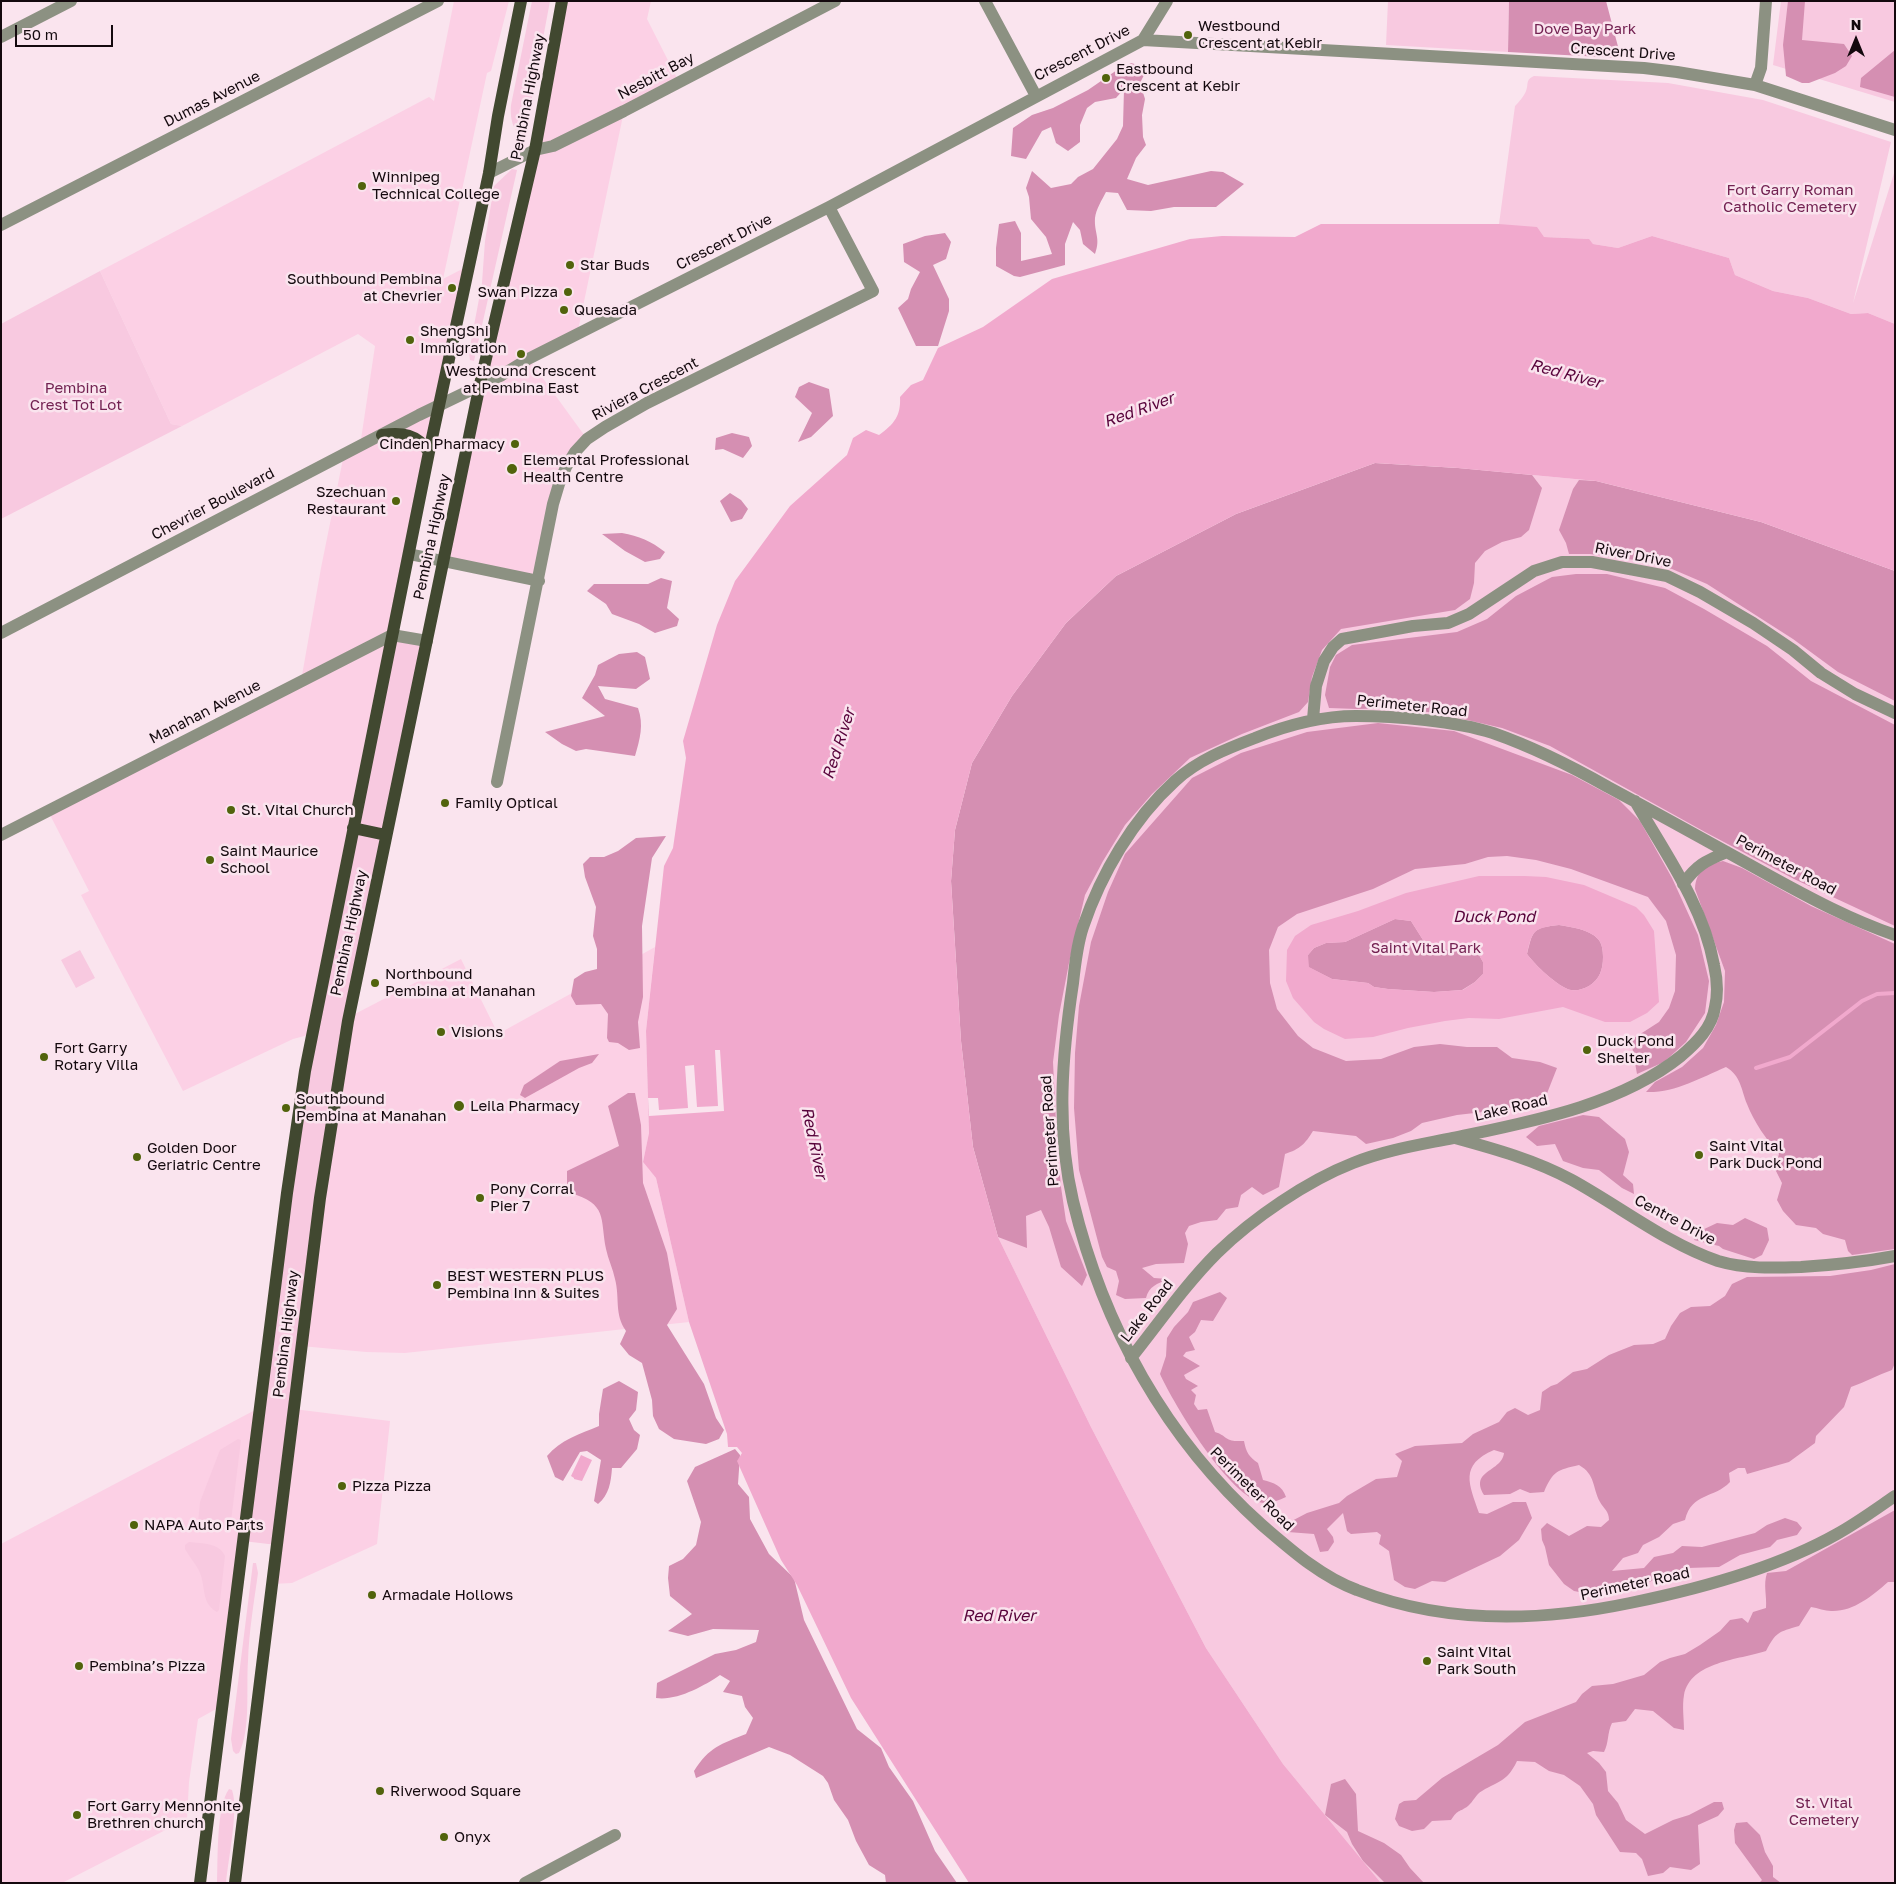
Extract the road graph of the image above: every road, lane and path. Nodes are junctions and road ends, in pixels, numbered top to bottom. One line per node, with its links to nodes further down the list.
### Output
1 (71, 1): 9 (street)
2 (438, 1): 17 (street, Dumas Avenue)
3 (521, 1): 15 (main road, Pembina Highway)
4 (562, 1): 14 (main road, Pembina Highway)
5 (835, 1): 14 (street, Nesbitt Bay)
6 (984, 1): 12 (street)
7 (1166, 1): 10 (street)
8 (1766, 1): 11 (street)
9 (1, 37)
10 (1143, 40): 11 (street, Crescent Drive); 12 (street, Crescent Drive)
11 (1755, 86): 13 (street, Crescent Drive)
12 (1036, 96): 16 (street, Crescent Drive)
13 (1895, 130)
14 (534, 150): 15 (street, Nesbitt Bay); 18 (main road, Pembina Highway)
15 (489, 173): 19 (main road, Pembina Highway)
16 (829, 206): 18 (street, Crescent Drive); 24 (street, Riviera Crescent)
17 (1, 225)
18 (480, 384): 19 (street, Crescent Drive); 23 (main road, Pembina Highway)
19 (440, 404): 20 (street, Chevrier Boulevard); 21 (main road, Pembina Highway)
20 (382, 435): 21 (main road); 25 (street, Chevrier Boulevard)
21 (429, 452): 22 (main road, Pembina Highway)
22 (409, 554): 23 (street); 26 (main road, Pembina Highway)
23 (444, 562): 24 (street); 27 (main road, Pembina Highway)
24 (539, 581): 30 (street, Riviera Crescent)
25 (1, 633)
26 (392, 635): 27 (street); 32 (main road, Pembina Highway); 34 (street, Manahan Avenue)
27 (427, 641): 33 (main road, Pembina Highway)
28 (1895, 713): 29 (street, River Drive)
29 (1313, 719): 31 (street, Perimeter Road); 40 (street, Perimeter Road)
30 (497, 782)
31 (1635, 801): 35 (street, Perimeter Road); 36 (street, Lake Road)
32 (353, 828): 33 (main road); 43 (main road, Pembina Highway)
33 (386, 835): 44 (main road, Pembina Highway)
34 (1, 836)
35 (1727, 852): 36 (street); 37 (street, Perimeter Road)
36 (1683, 884): 38 (street, Lake Road)
37 (1895, 935)
38 (1454, 1138): 39 (street, Centre Drive); 40 (street, Lake Road)
39 (1895, 1256)
40 (1131, 1358): 41 (street, Perimeter Road)
41 (1895, 1496)
42 (615, 1835): 45 (street)
43 (200, 1883)
44 (235, 1883)
45 (525, 1883)

